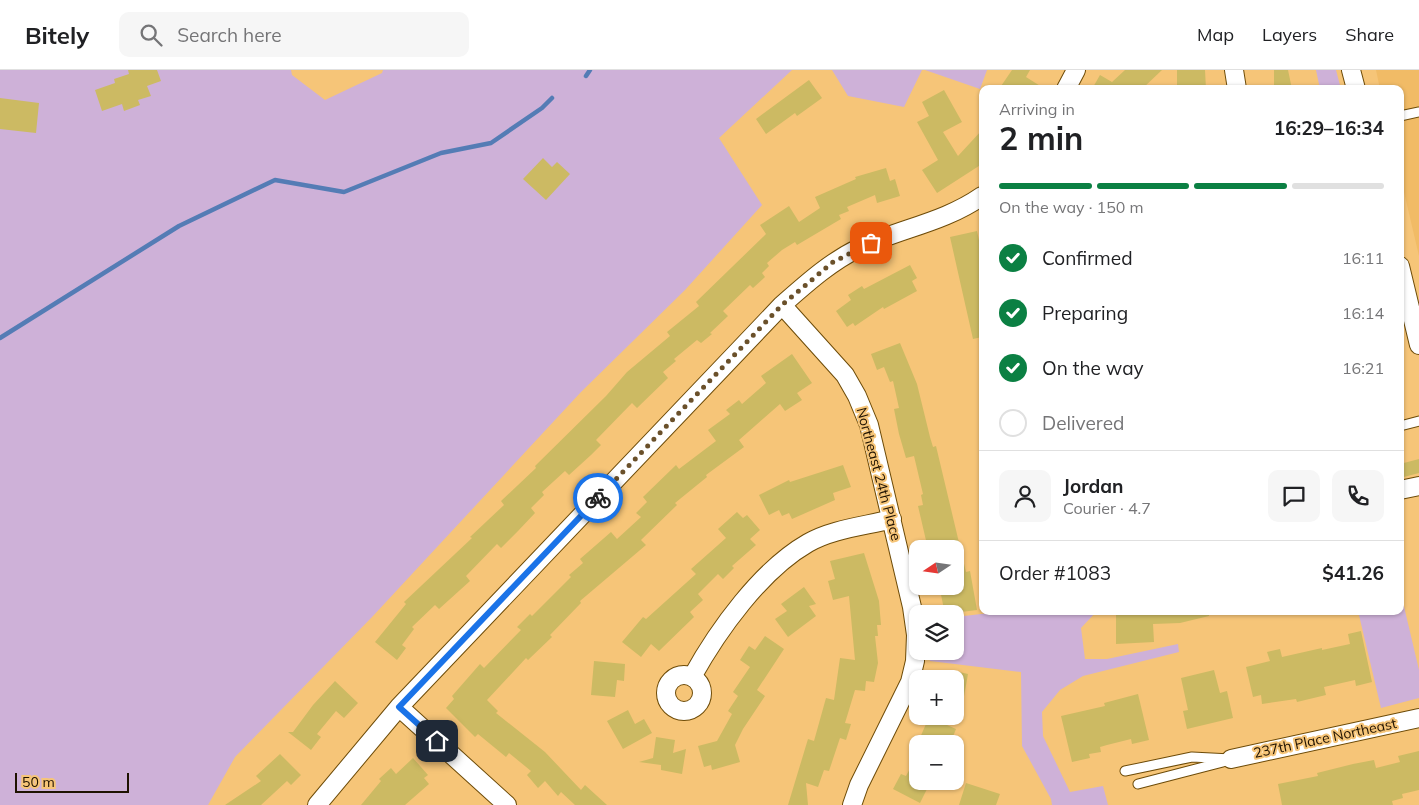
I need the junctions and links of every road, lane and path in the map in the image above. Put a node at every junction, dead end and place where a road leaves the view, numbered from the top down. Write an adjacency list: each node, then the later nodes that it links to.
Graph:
1 (1076, 70): 4 (street)
2 (1234, 70): 5 (street)
3 (1351, 70): 6 (street)
4 (1068, 85)
5 (1236, 85)
6 (1355, 85)
7 (1419, 112): 8 (lane)
8 (1404, 115)
9 (979, 201): 11 (street)
10 (1404, 283): 12 (street)
11 (782, 305): 17 (street, Northeast 24th Place); 19 (street)
12 (1419, 345)
13 (1419, 421): 14 (lane)
14 (1404, 425)
15 (1419, 486): 16 (street)
16 (1404, 489)
17 (892, 519): 18 (street); 26 (street, Northeast 24th Place)
18 (692, 677)
19 (399, 707): 24 (street); 25 (street)
20 (1419, 718): 21 (street, 237th Place Northeast)
21 (1231, 759): 22 (lane); 23 (lane)
22 (1125, 771)
23 (1138, 784)
24 (317, 805)
25 (507, 805)
26 (852, 805)

